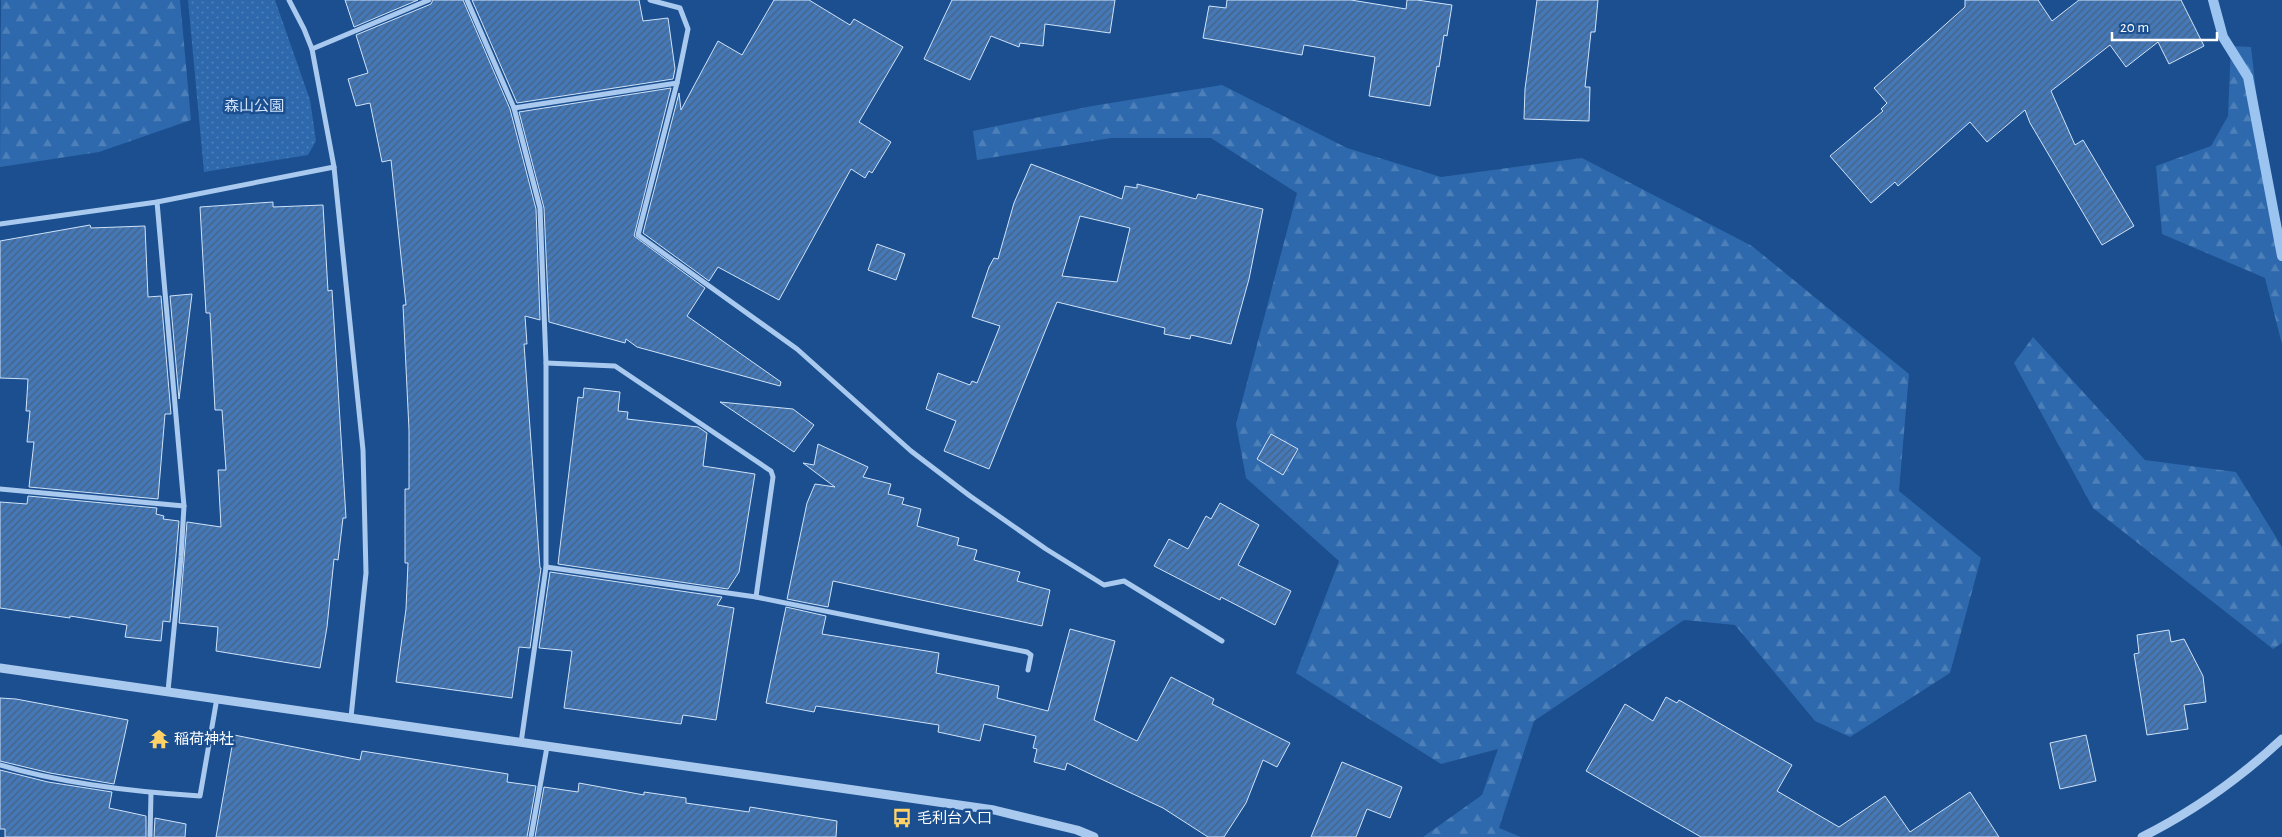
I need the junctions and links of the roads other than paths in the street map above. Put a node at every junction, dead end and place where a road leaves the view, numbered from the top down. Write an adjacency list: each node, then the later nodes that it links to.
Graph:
1 (289, 0): 5 (street)
2 (429, 0): 5 (street)
3 (467, 0): 7 (street)
4 (650, 0): 6 (street)
5 (312, 49): 8 (street)
6 (677, 83): 7 (street); 16 (street)
7 (514, 108): 11 (street)
8 (334, 167): 9 (street); 21 (street)
9 (157, 202): 10 (street); 13 (street)
10 (0, 224)
11 (546, 363): 14 (street); 15 (street)
12 (0, 489): 13 (street)
13 (184, 506): 19 (street)
14 (546, 568): 15 (street); 23 (street)
15 (756, 596): 18 (street)
16 (1222, 641)
17 (0, 668): 19 (street)
18 (1028, 670)
19 (168, 691): 20 (street)
20 (217, 698): 21 (street); 26 (street)
21 (351, 717): 23 (street)
22 (2282, 739): 30 (street)
23 (521, 743): 24 (street)
24 (546, 746): 28 (street); 29 (street)
25 (0, 765): 26 (street)
26 (151, 793): 27 (street)
27 (150, 837)
28 (531, 837)
29 (1094, 837)
30 (2142, 837)

